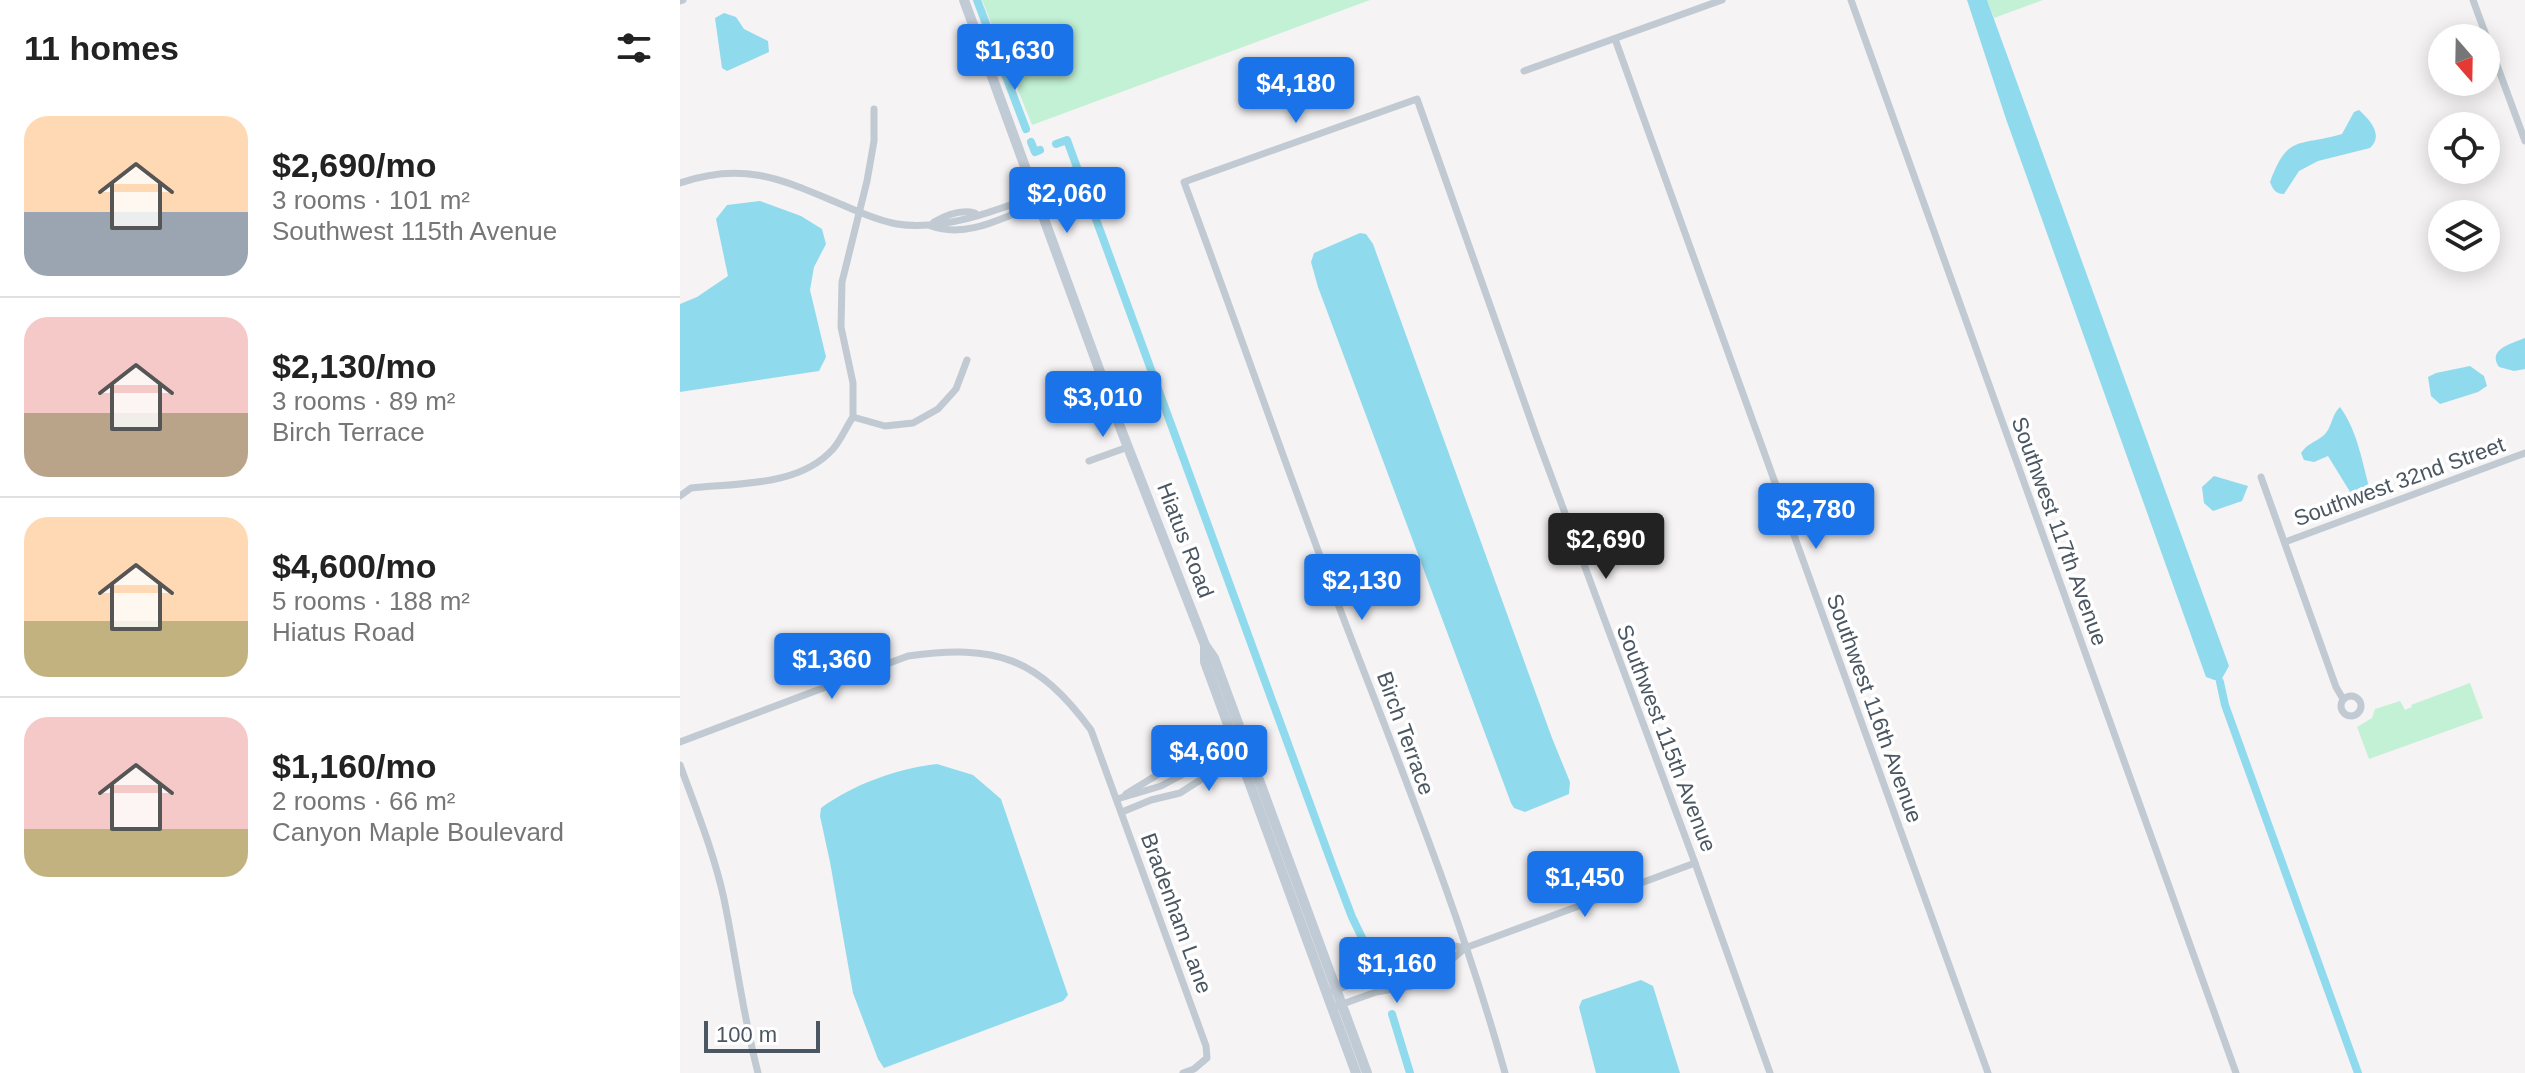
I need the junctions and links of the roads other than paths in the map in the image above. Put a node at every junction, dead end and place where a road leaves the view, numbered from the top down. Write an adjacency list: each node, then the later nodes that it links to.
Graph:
1 (964, 0): 11 (street, Hiatus Road)
2 (1722, 0): 5 (street)
3 (1851, 0): 49 (street, Southwest 117th Avenue)
4 (2473, 0): 8 (street)
5 (1615, 39): 6 (street); 48 (street, Southwest 116th Avenue)
6 (1524, 71)
7 (874, 109): 12 (street)
8 (2525, 141)
9 (1184, 182): 33 (street, Southwest 115th Avenue); 34 (street, Birch Terrace)
10 (680, 183): 12 (street)
11 (1036, 200): 13 (street); 13 (street); 16 (street, Hiatus Road)
12 (858, 211): 13 (street); 15 (street)
13 (929, 225)
14 (967, 360): 15 (street)
15 (853, 417): 20 (street)
16 (1128, 447): 18 (street); 24 (street, Hiatus Road)
17 (2525, 453): 21 (street, Southwest 32nd Street)
18 (1089, 461)
19 (2261, 477): 21 (street)
20 (680, 496)
21 (2285, 542): 22 (street)
22 (2343, 699)
23 (680, 742): 31 (street, Bradenham Lane)
24 (1243, 747): 25 (street, Hiatus Road); 26 (street)
25 (1247, 760): 30 (street); 39 (street, Hiatus Road)
26 (1204, 763): 28 (street); 29 (street)
27 (680, 765): 42 (street)
28 (1158, 774): 29 (street); 31 (street)
29 (1164, 784): 30 (street); 31 (street)
30 (1168, 796): 32 (street)
31 (1117, 799): 32 (street, Bradenham Lane)
32 (1122, 812): 43 (street, Bradenham Lane)
33 (1695, 863): 34 (street); 47 (street, Southwest 115th Avenue)
34 (1465, 948): 35 (street); 36 (street); 46 (street, Birch Terrace)
35 (1419, 951): 37 (street); 39 (street)
36 (1456, 955): 37 (street); 38 (street)
37 (1428, 964): 38 (street)
38 (1399, 989): 40 (street)
39 (1332, 991): 40 (street, Hiatus Road); 41 (street, Hiatus Road)
40 (1343, 1004): 41 (street); 45 (street, Hiatus Road)
41 (1332, 1008): 44 (street, Hiatus Road)
42 (758, 1073)
43 (1183, 1073)
44 (1356, 1073)
45 (1367, 1073)
46 (1505, 1073)
47 (1770, 1073)
48 (1988, 1073)
49 (2236, 1073)

